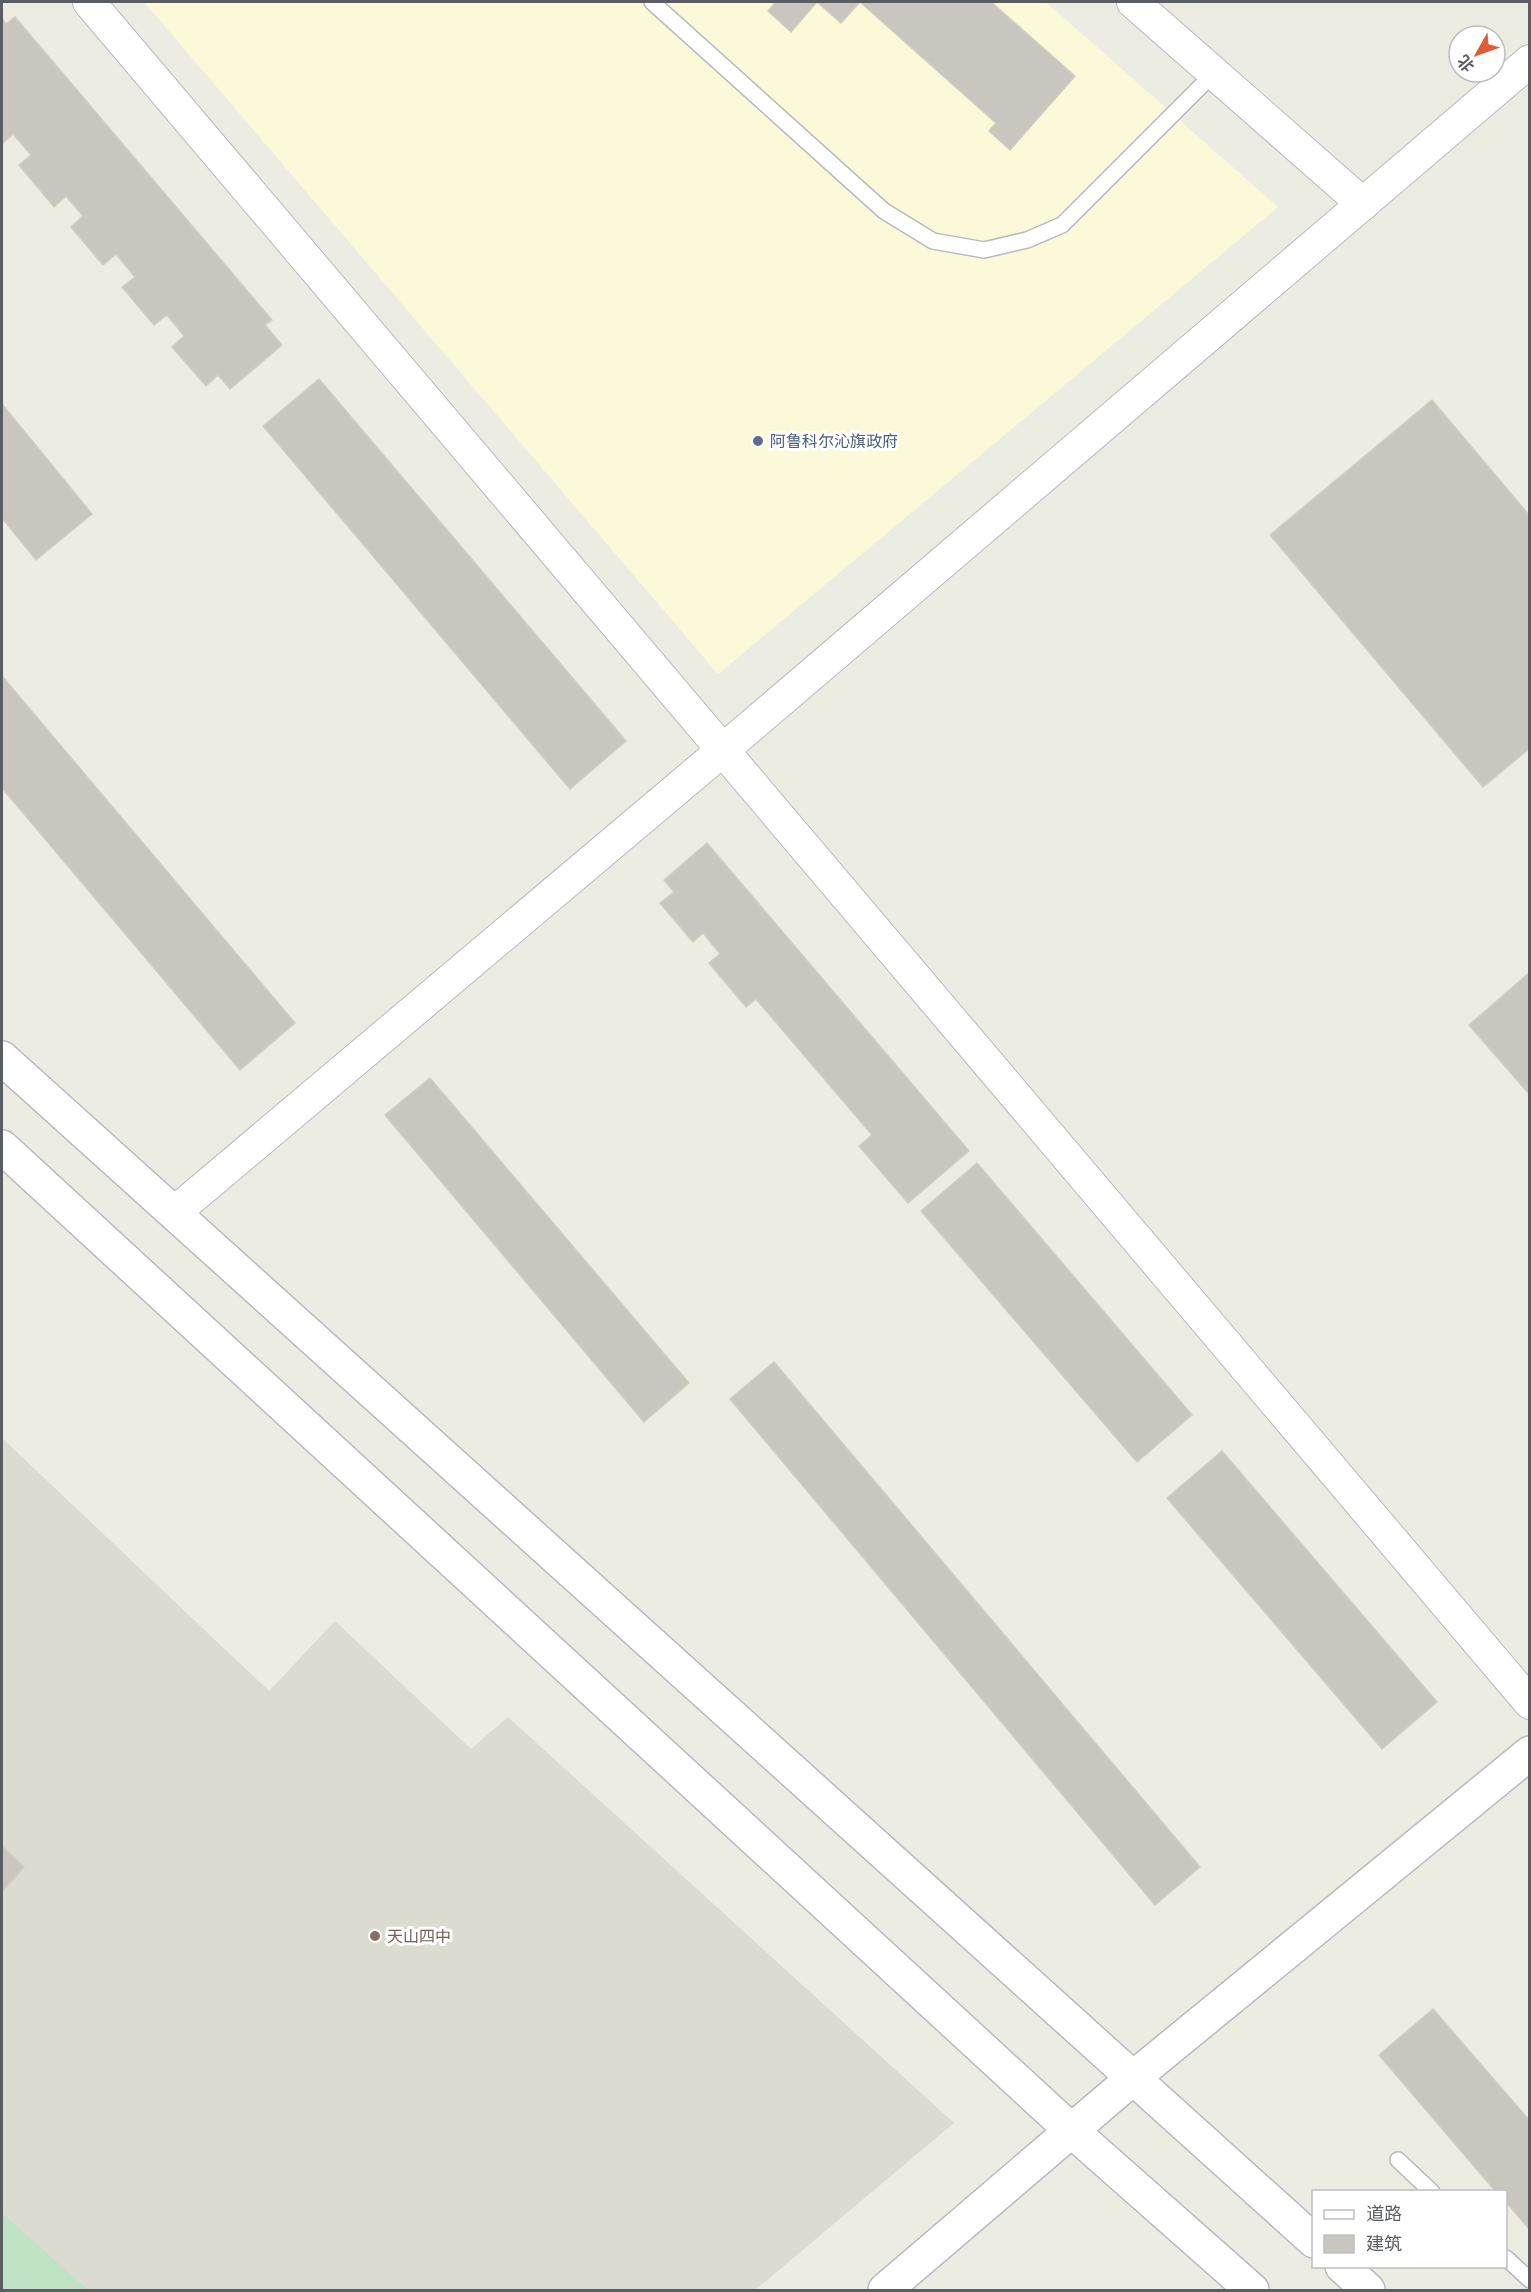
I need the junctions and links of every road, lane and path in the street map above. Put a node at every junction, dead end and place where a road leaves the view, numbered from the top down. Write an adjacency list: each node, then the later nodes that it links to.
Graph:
1 (89, 2): 7 (street)
2 (652, 2): 5 (lane)
3 (1133, 2): 5 (street)
4 (1530, 61): 6 (street)
5 (1214, 73): 6 (street)
6 (1363, 204): 7 (street)
7 (723, 750): 10 (street); 11 (street)
8 (2, 1058): 10 (main road)
9 (2, 1147): 14 (main road)
10 (174, 1214): 13 (main road)
11 (1530, 1703)
12 (1530, 1753): 13 (main road)
13 (1133, 2078): 14 (main road); 17 (main road)
14 (1072, 2132): 21 (main road); 22 (main road)
15 (1398, 2160): 16 (lane)
16 (1430, 2190)
17 (1312, 2239)
18 (1507, 2259): 20 (lane)
19 (1344, 2268): 23 (main road)
20 (1530, 2280)
21 (885, 2290)
22 (1252, 2290)
23 (1368, 2290)

